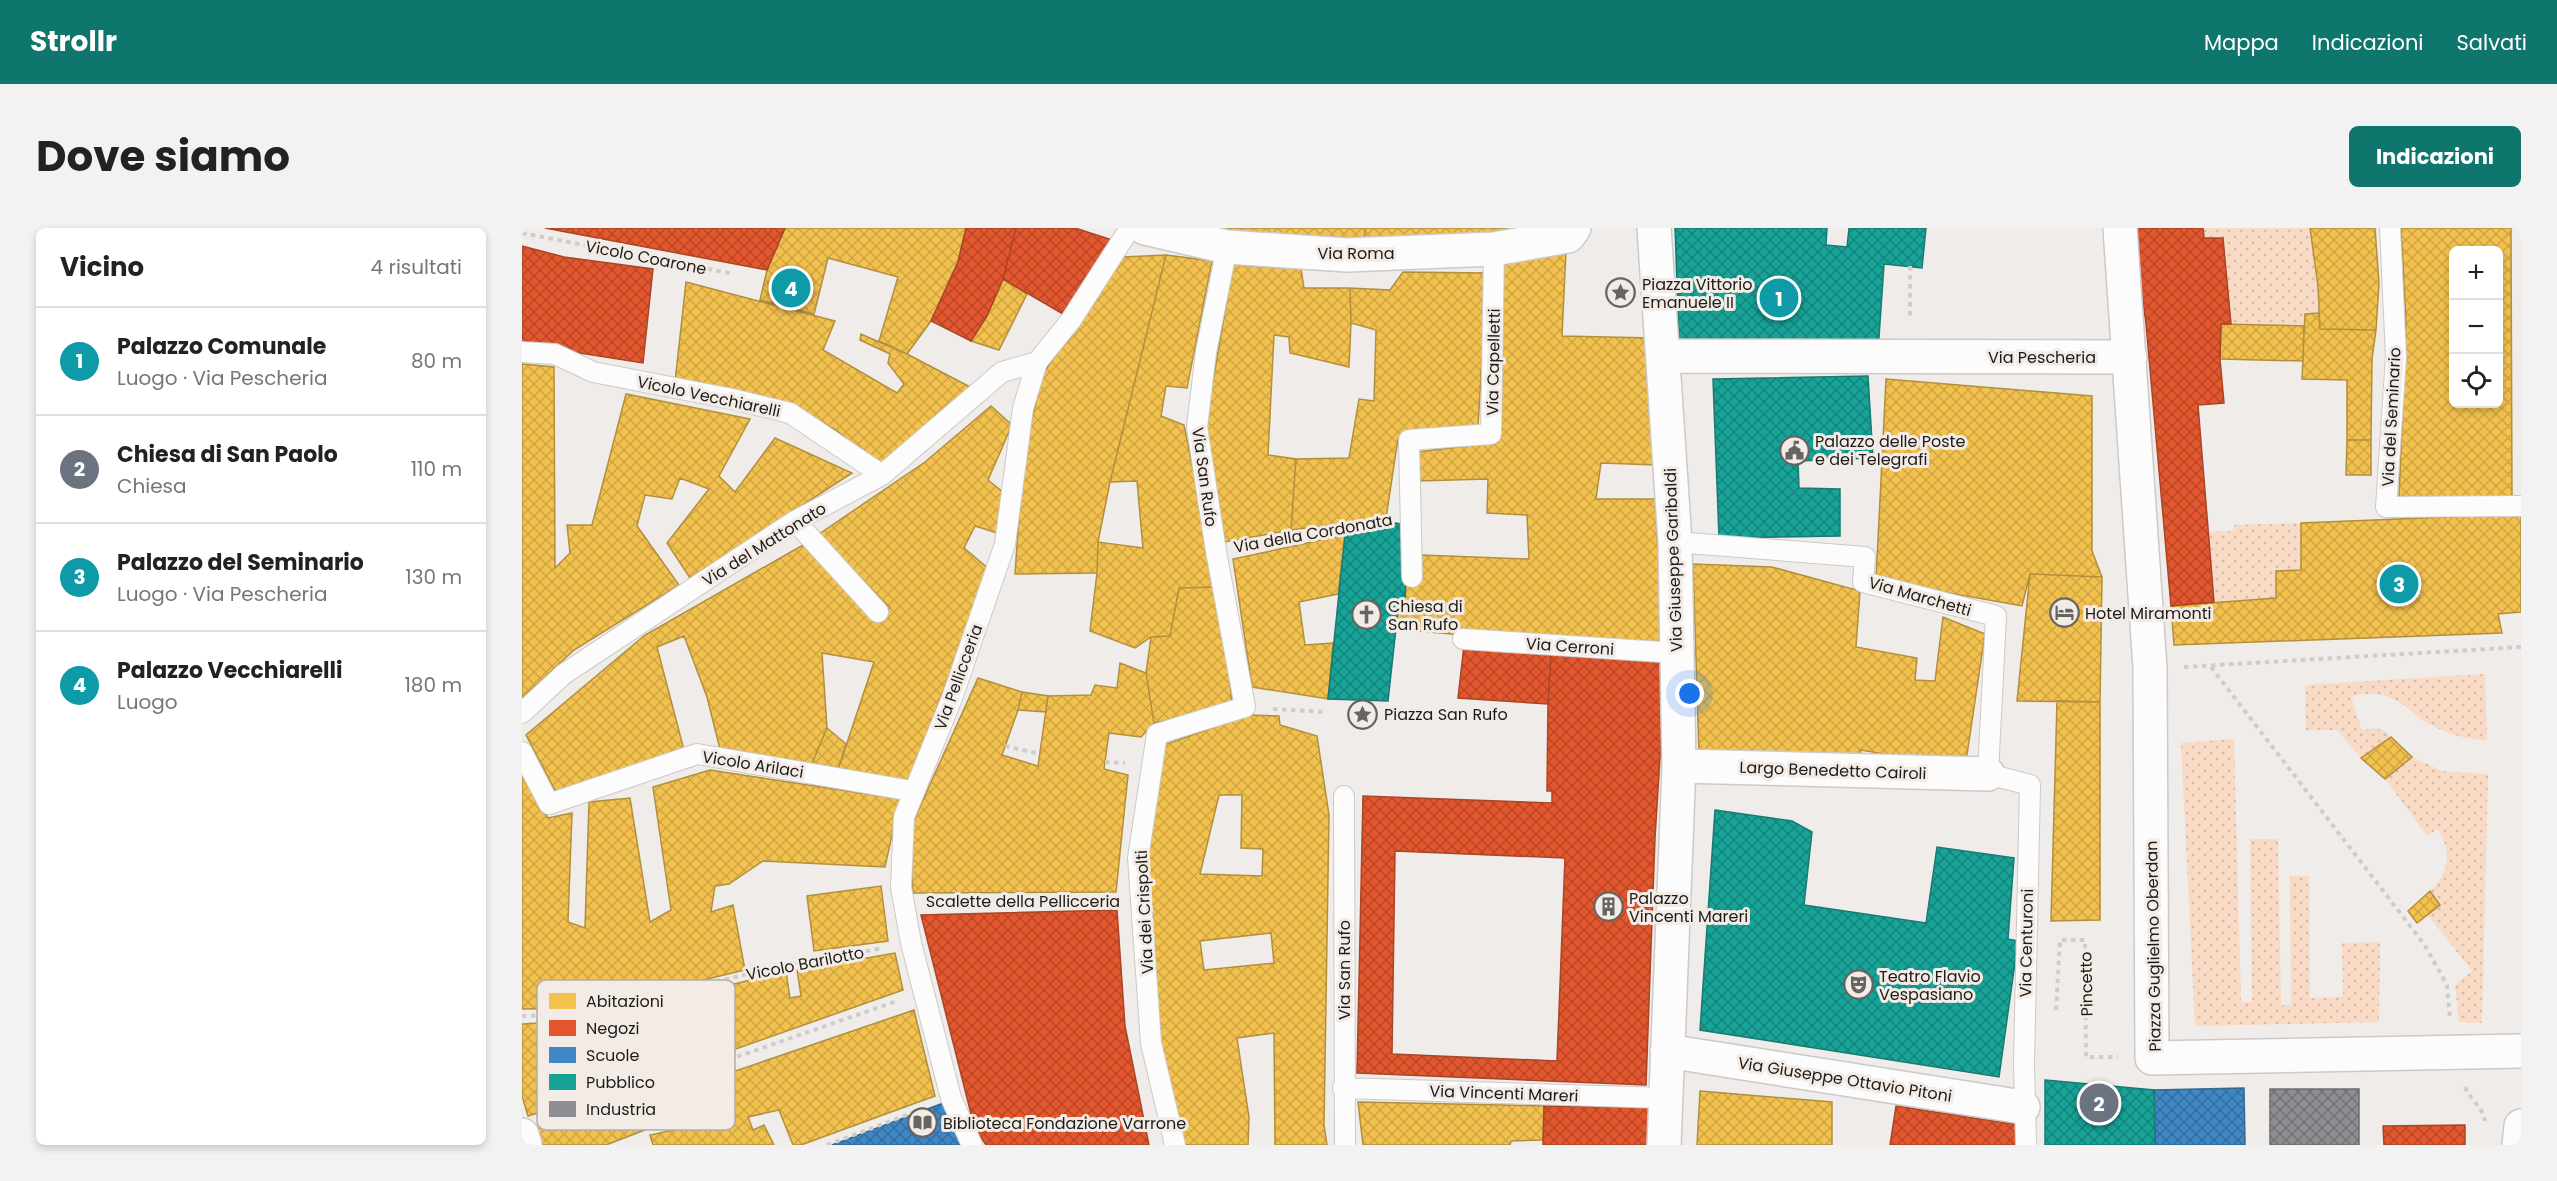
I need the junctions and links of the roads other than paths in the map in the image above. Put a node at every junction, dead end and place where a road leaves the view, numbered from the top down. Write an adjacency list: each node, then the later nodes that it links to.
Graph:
1 (1130, 228): 12 (lane, Via Pellicceria)
2 (1145, 228): 7 (street, Via Roma)
3 (1654, 228): 9 (street, Via Giuseppe Garibaldi)
4 (2120, 228): 11 (street)
5 (2391, 228): 14 (lane, Via del Seminario)
6 (1571, 232): 8 (street, Via Roma)
7 (1216, 240): 8 (street, Via Roma); 21 (lane, Via San Rufo)
8 (1494, 249): 17 (lane, Via Capelletti)
9 (1663, 347): 11 (street, Via Pescheria); 16 (street, Via Giuseppe Garibaldi)
10 (522, 352): 13 (lane, Vicolo Vecchiarelli)
11 (2130, 357): 28 (street, Piazza Guglielmo Oberdan)
12 (1037, 362): 13 (lane, Via del Mattonato); 26 (lane, Via Pellicceria)
13 (882, 475): 15 (lane, Via del Mattonato)
14 (2521, 506)
15 (795, 521): 18 (lane); 22 (lane, Via del Mattonato)
16 (1675, 542): 20 (street, Via Giuseppe Garibaldi); 25 (lane, Via Marchetti)
17 (1412, 577)
18 (878, 612)
19 (1463, 639): 20 (lane, Via Cerroni)
20 (1677, 653): 24 (street, Via Giuseppe Garibaldi)
21 (1245, 707): 35 (lane, Via dei Crispolti)
22 (522, 712)
23 (522, 752): 26 (lane, Vicolo Arilaci)
24 (1679, 765): 25 (street, Largo Benedetto Cairoli); 29 (street, Via Giuseppe Garibaldi)
25 (1988, 774): 32 (lane, Via Centuroni)
26 (912, 791): 34 (lane, Via Pellicceria)
27 (1344, 796): 30 (lane, Via San Rufo)
28 (2521, 1051)
29 (1667, 1052): 31 (street, Via Giuseppe Garibaldi); 32 (street, Via Giuseppe Ottavio Pitoni)
30 (1343, 1088): 31 (lane, Via Vincenti Mareri); 36 (lane, Via San Rufo)
31 (1664, 1098): 37 (street, Via Giuseppe Garibaldi)
32 (2024, 1107): 38 (lane, Via Centuroni)
33 (2521, 1126): 39 (street)
34 (972, 1145)
35 (1174, 1145)
36 (1345, 1145)
37 (1664, 1145)
38 (2026, 1145)
39 (2520, 1145)

